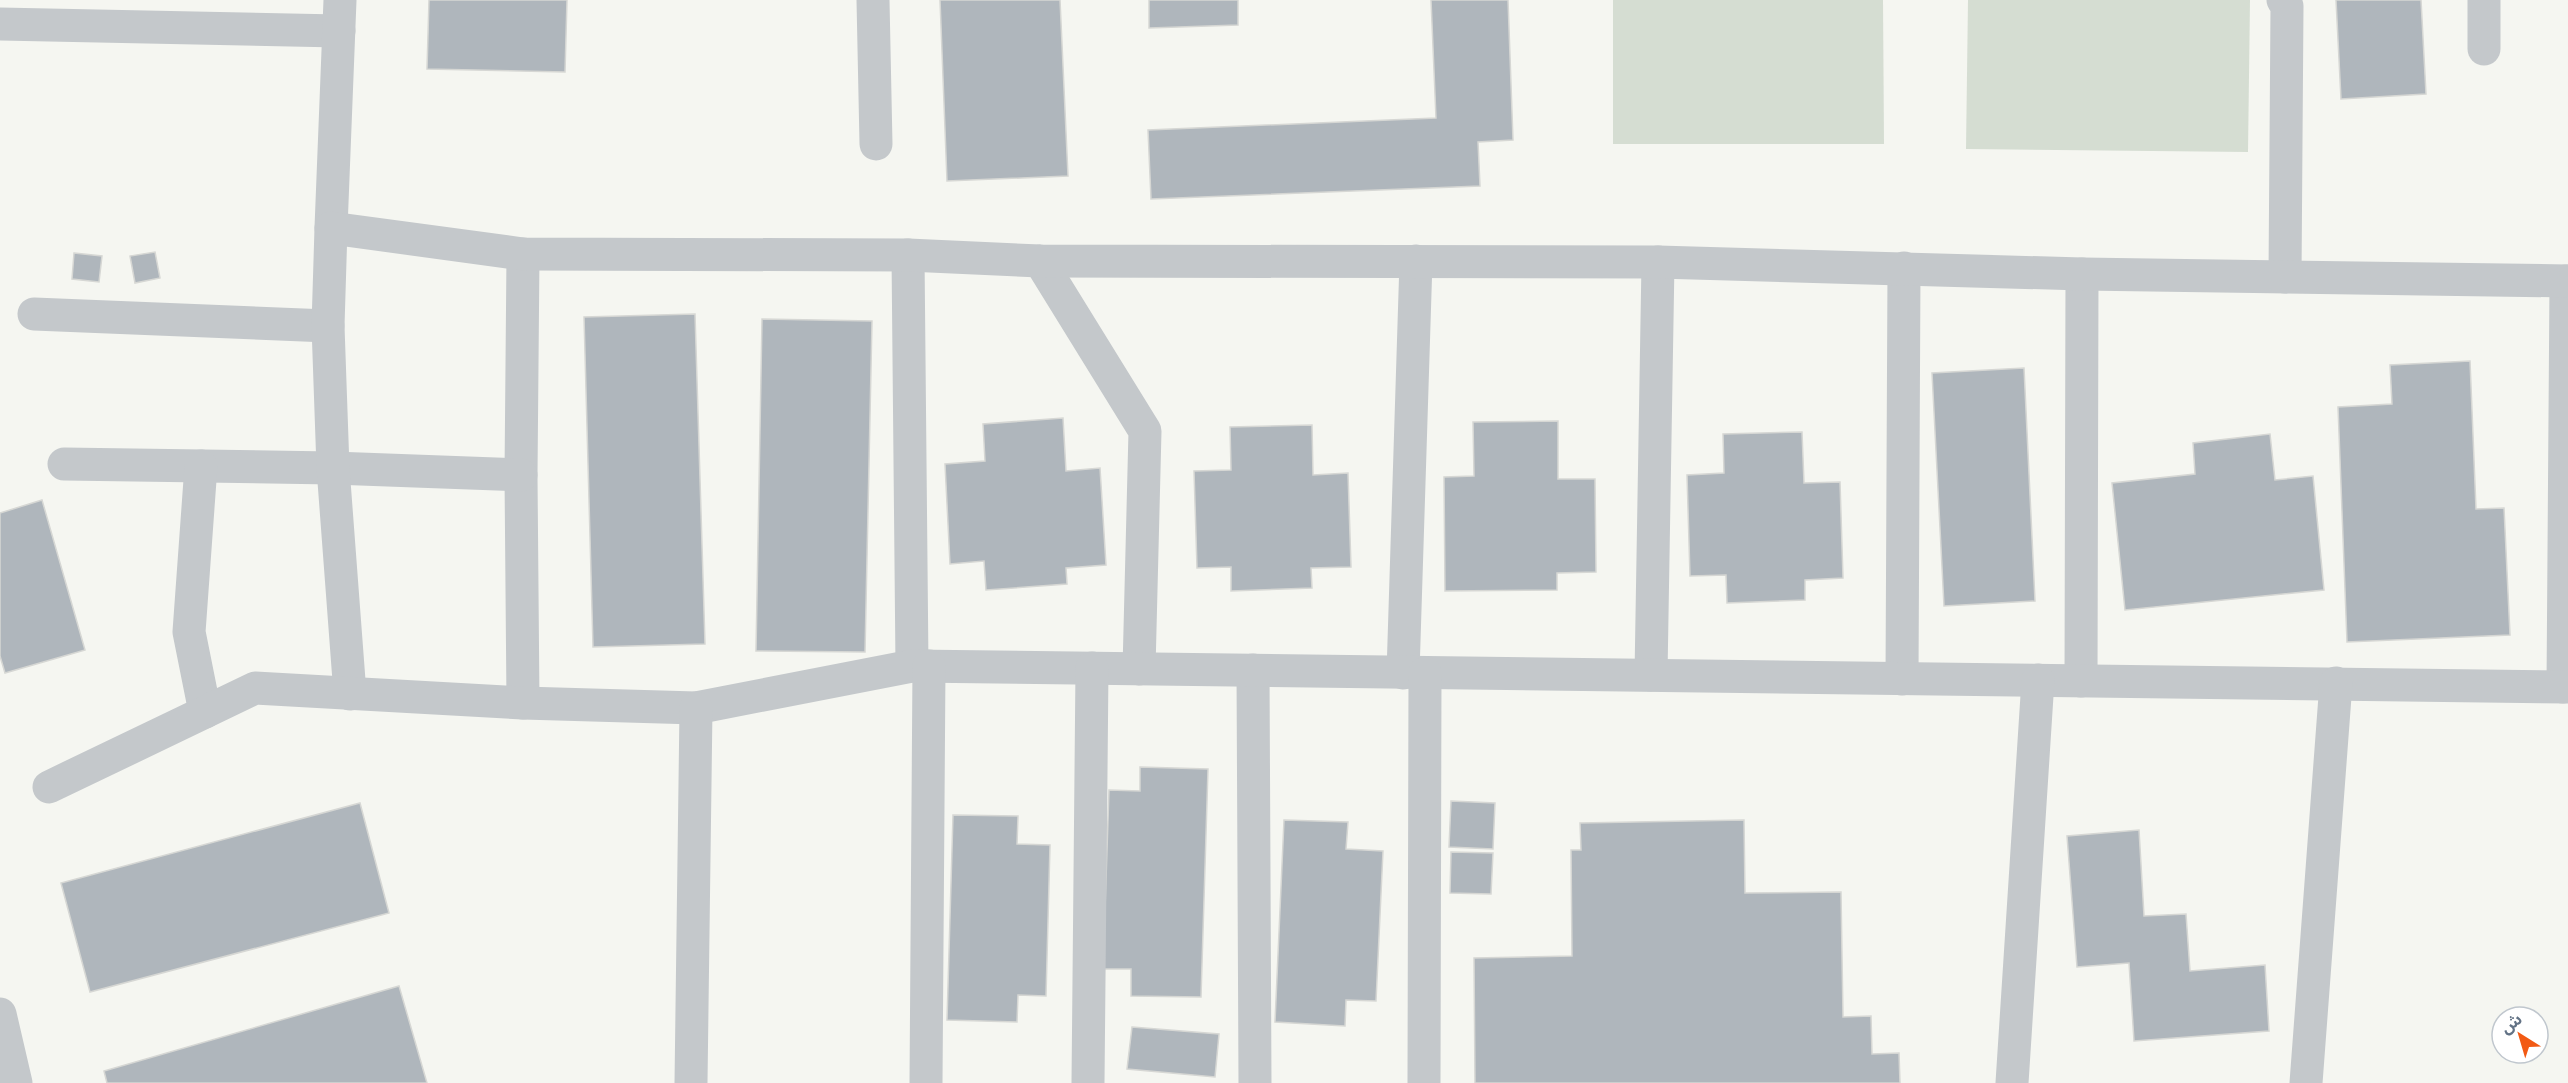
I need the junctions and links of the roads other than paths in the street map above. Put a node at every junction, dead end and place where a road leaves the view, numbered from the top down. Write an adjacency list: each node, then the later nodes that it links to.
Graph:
1 (873, 0): 7 (street)
2 (2283, 0): 16 (street)
3 (2484, 0): 6 (street)
4 (340, 16): 5 (street); 8 (street)
5 (0, 24)
6 (2484, 49)
7 (876, 144)
8 (331, 228): 9 (street); 19 (street)
9 (523, 254): 10 (street); 23 (street)
10 (908, 255): 11 (street); 24 (street)
11 (1040, 261): 12 (street); 26 (street)
12 (1416, 261): 13 (street); 28 (street)
13 (1658, 262): 14 (street); 29 (street)
14 (1904, 268): 15 (street); 30 (street)
15 (2082, 274): 16 (street); 32 (street)
16 (2285, 277): 17 (street)
17 (2567, 281): 34 (street)
18 (34, 314): 19 (street)
19 (328, 326): 22 (street)
20 (64, 464): 21 (street)
21 (201, 466): 22 (street); 38 (street)
22 (333, 468): 23 (street); 35 (street)
23 (521, 475): 36 (street)
24 (921, 666): 25 (street); 37 (street); 43 (street)
25 (1092, 668): 26 (street); 44 (street)
26 (1139, 669): 27 (street)
27 (1253, 670): 28 (street); 45 (street)
28 (1414, 673): 29 (street); 46 (street)
29 (1651, 675): 30 (street)
30 (1902, 679): 31 (street)
31 (2038, 680): 32 (street); 47 (street)
32 (2081, 681): 33 (street)
33 (2336, 684): 34 (street); 48 (street)
34 (2566, 687)
35 (350, 694): 36 (street); 38 (street)
36 (523, 703): 37 (street)
37 (696, 708): 42 (street)
38 (205, 712): 39 (street)
39 (49, 787)
40 (0, 1014): 41 (street)
41 (16, 1083)
42 (691, 1083)
43 (926, 1083)
44 (1088, 1083)
45 (1255, 1083)
46 (1424, 1083)
47 (2012, 1083)
48 (2306, 1083)

